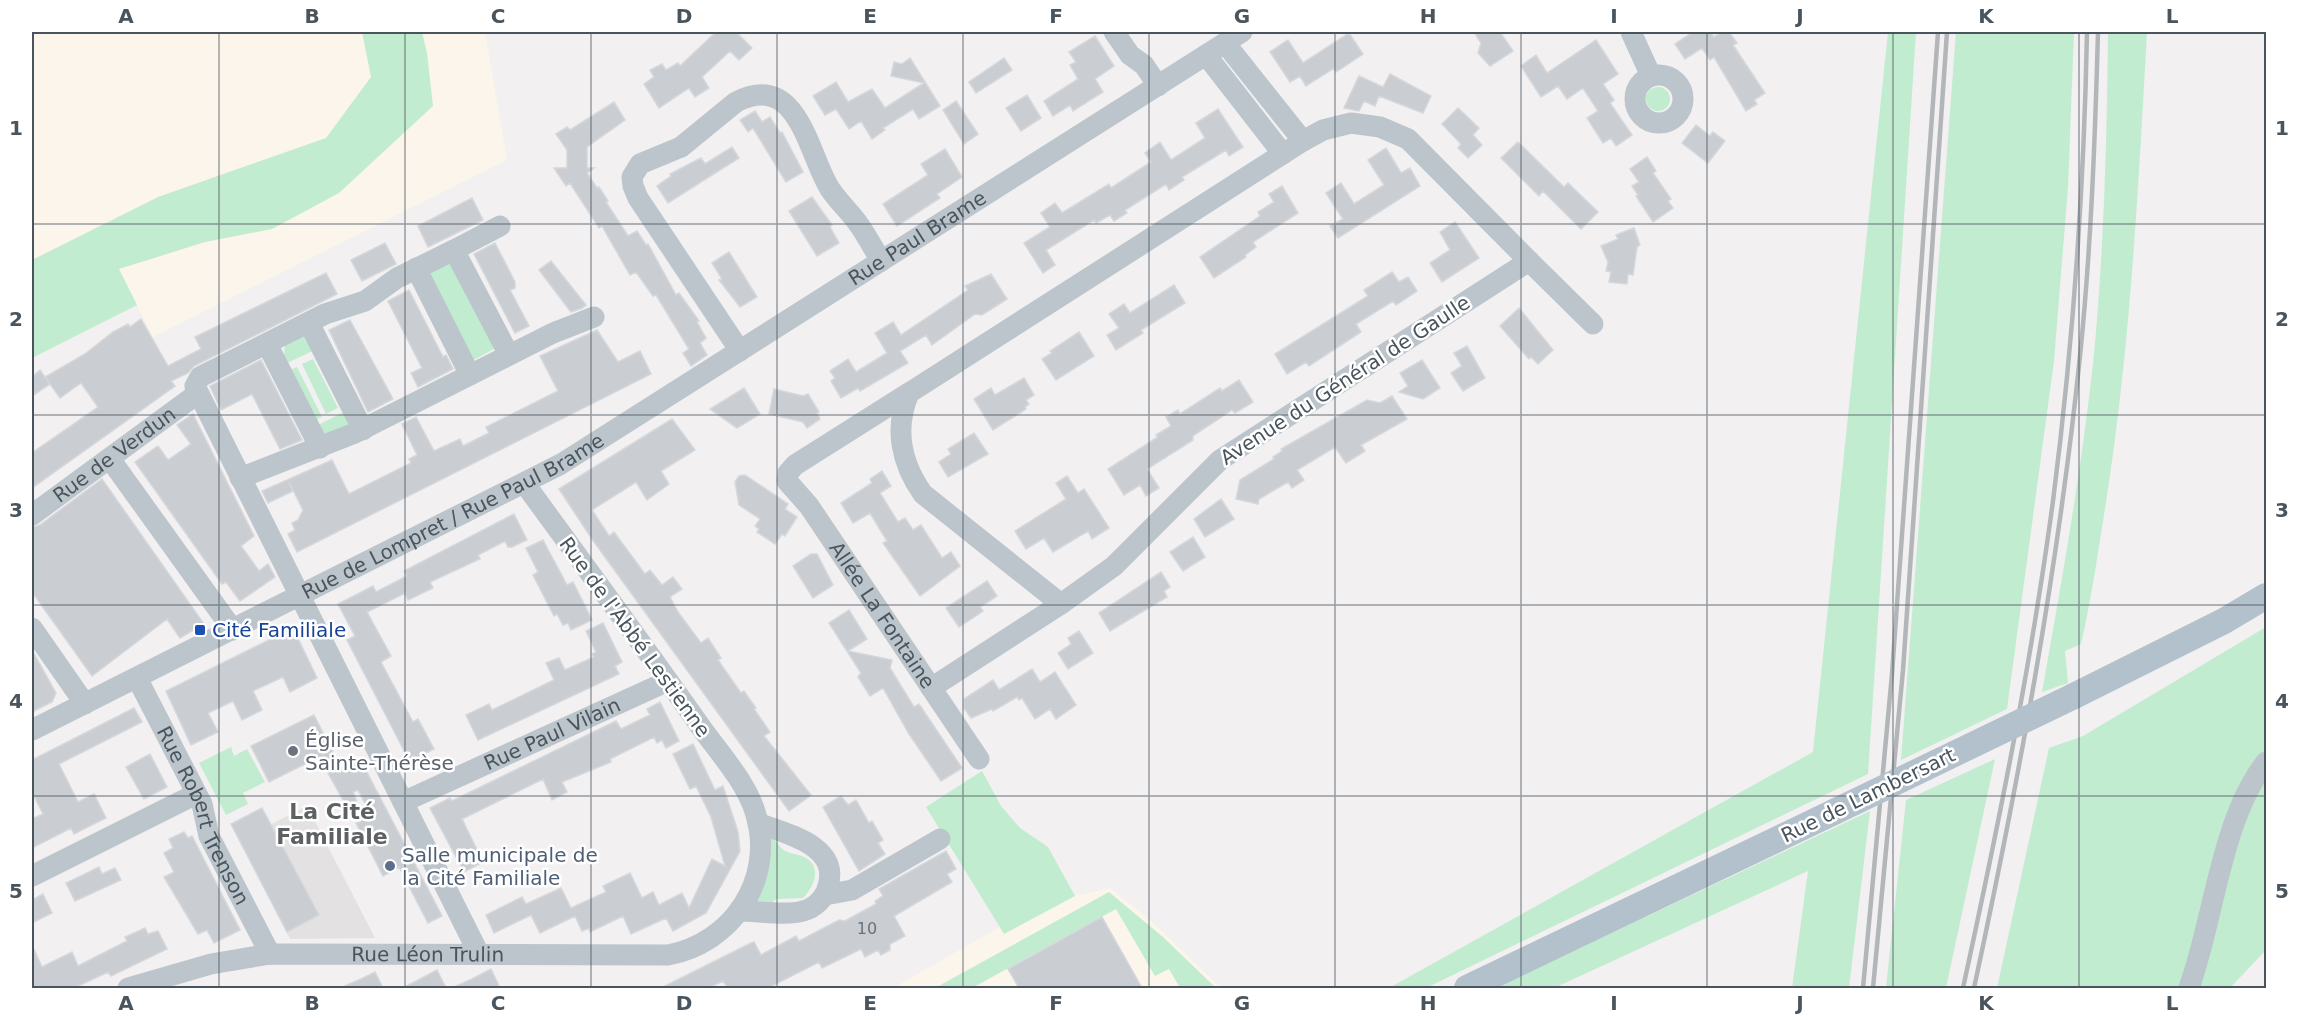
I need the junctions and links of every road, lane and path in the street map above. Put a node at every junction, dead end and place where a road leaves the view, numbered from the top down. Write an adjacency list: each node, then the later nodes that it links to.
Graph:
1 (1114, 32): 6 (street)
2 (1631, 32): 5 (street)
3 (1234, 37): 4 (street, Rue Paul Brame); 7 (street)
4 (1206, 55): 6 (street, Rue Paul Brame); 8 (street)
5 (1651, 76)
6 (1158, 86): 11 (street, Rue Paul Brame)
7 (1303, 141): 8 (street); 12 (street)
8 (1283, 154): 22 (street)
9 (500, 226): 10 (street)
10 (454, 250): 13 (street); 19 (street)
11 (881, 261): 18 (street, Rue Paul Brame); 18 (street)
12 (1529, 261): 16 (street); 32 (street, Avenue du Général de Gaulle)
13 (416, 268): 15 (street); 20 (street)
14 (594, 317): 19 (street)
15 (309, 322): 17 (street); 24 (street)
16 (1593, 324)
17 (267, 344): 23 (street); 25 (street)
18 (740, 351): 21 (street, Rue Paul Brame)
19 (509, 355): 20 (street)
20 (470, 375): 24 (street)
21 (677, 391): 28 (street, Rue de Lompret / Rue Paul Brame)
22 (909, 393): 32 (street); 37 (street, Allée La Fontaine)
23 (197, 394): 26 (street, Rue de Verdun); 27 (street)
24 (363, 430): 25 (street)
25 (320, 448): 27 (street)
26 (110, 459): 29 (street, Rue de Verdun); 34 (street)
27 (240, 478): 31 (street)
28 (525, 484): 31 (street, Rue de Lompret / Rue Paul Brame); 36 (street, Rue de l'Abbé Lestienne)
29 (32, 515)
30 (2266, 596): 52 (main road, Rue de Lambersart, bridge)
31 (298, 597): 34 (street, Rue de Lompret / Rue Paul Brame); 43 (street)
32 (1061, 604): 37 (street, Avenue du Général de Gaulle)
33 (32, 628): 38 (street)
34 (233, 630): 35 (street, Rue de Lompret / Rue Paul Brame)
35 (137, 678): 38 (street, Rue de Lompret / Rue Paul Brame); 42 (street, Rue Robert Trenson)
36 (668, 681): 43 (street, Rue Paul Vilain); 44 (street, Rue de l'Abbé Lestienne)
37 (931, 687): 40 (street, Allée La Fontaine)
38 (85, 704): 39 (street, Rue de Lompret / Rue Paul Brame)
39 (32, 730)
40 (979, 759)
41 (2266, 762): 53 (street)
42 (196, 794): 46 (street); 50 (street, Rue Robert Trenson)
43 (403, 801): 49 (street)
44 (758, 823): 47 (street); 48 (street, Rue de l'Abbé Lestienne)
45 (940, 839): 47 (street)
46 (32, 876)
47 (825, 895): 48 (street)
48 (732, 919): 49 (street, Rue Léon Trulin)
49 (478, 952): 50 (street, Rue Léon Trulin)
50 (270, 954): 51 (street, Rue Léon Trulin)
51 (128, 988)
52 (1467, 988)
53 (2189, 988)

